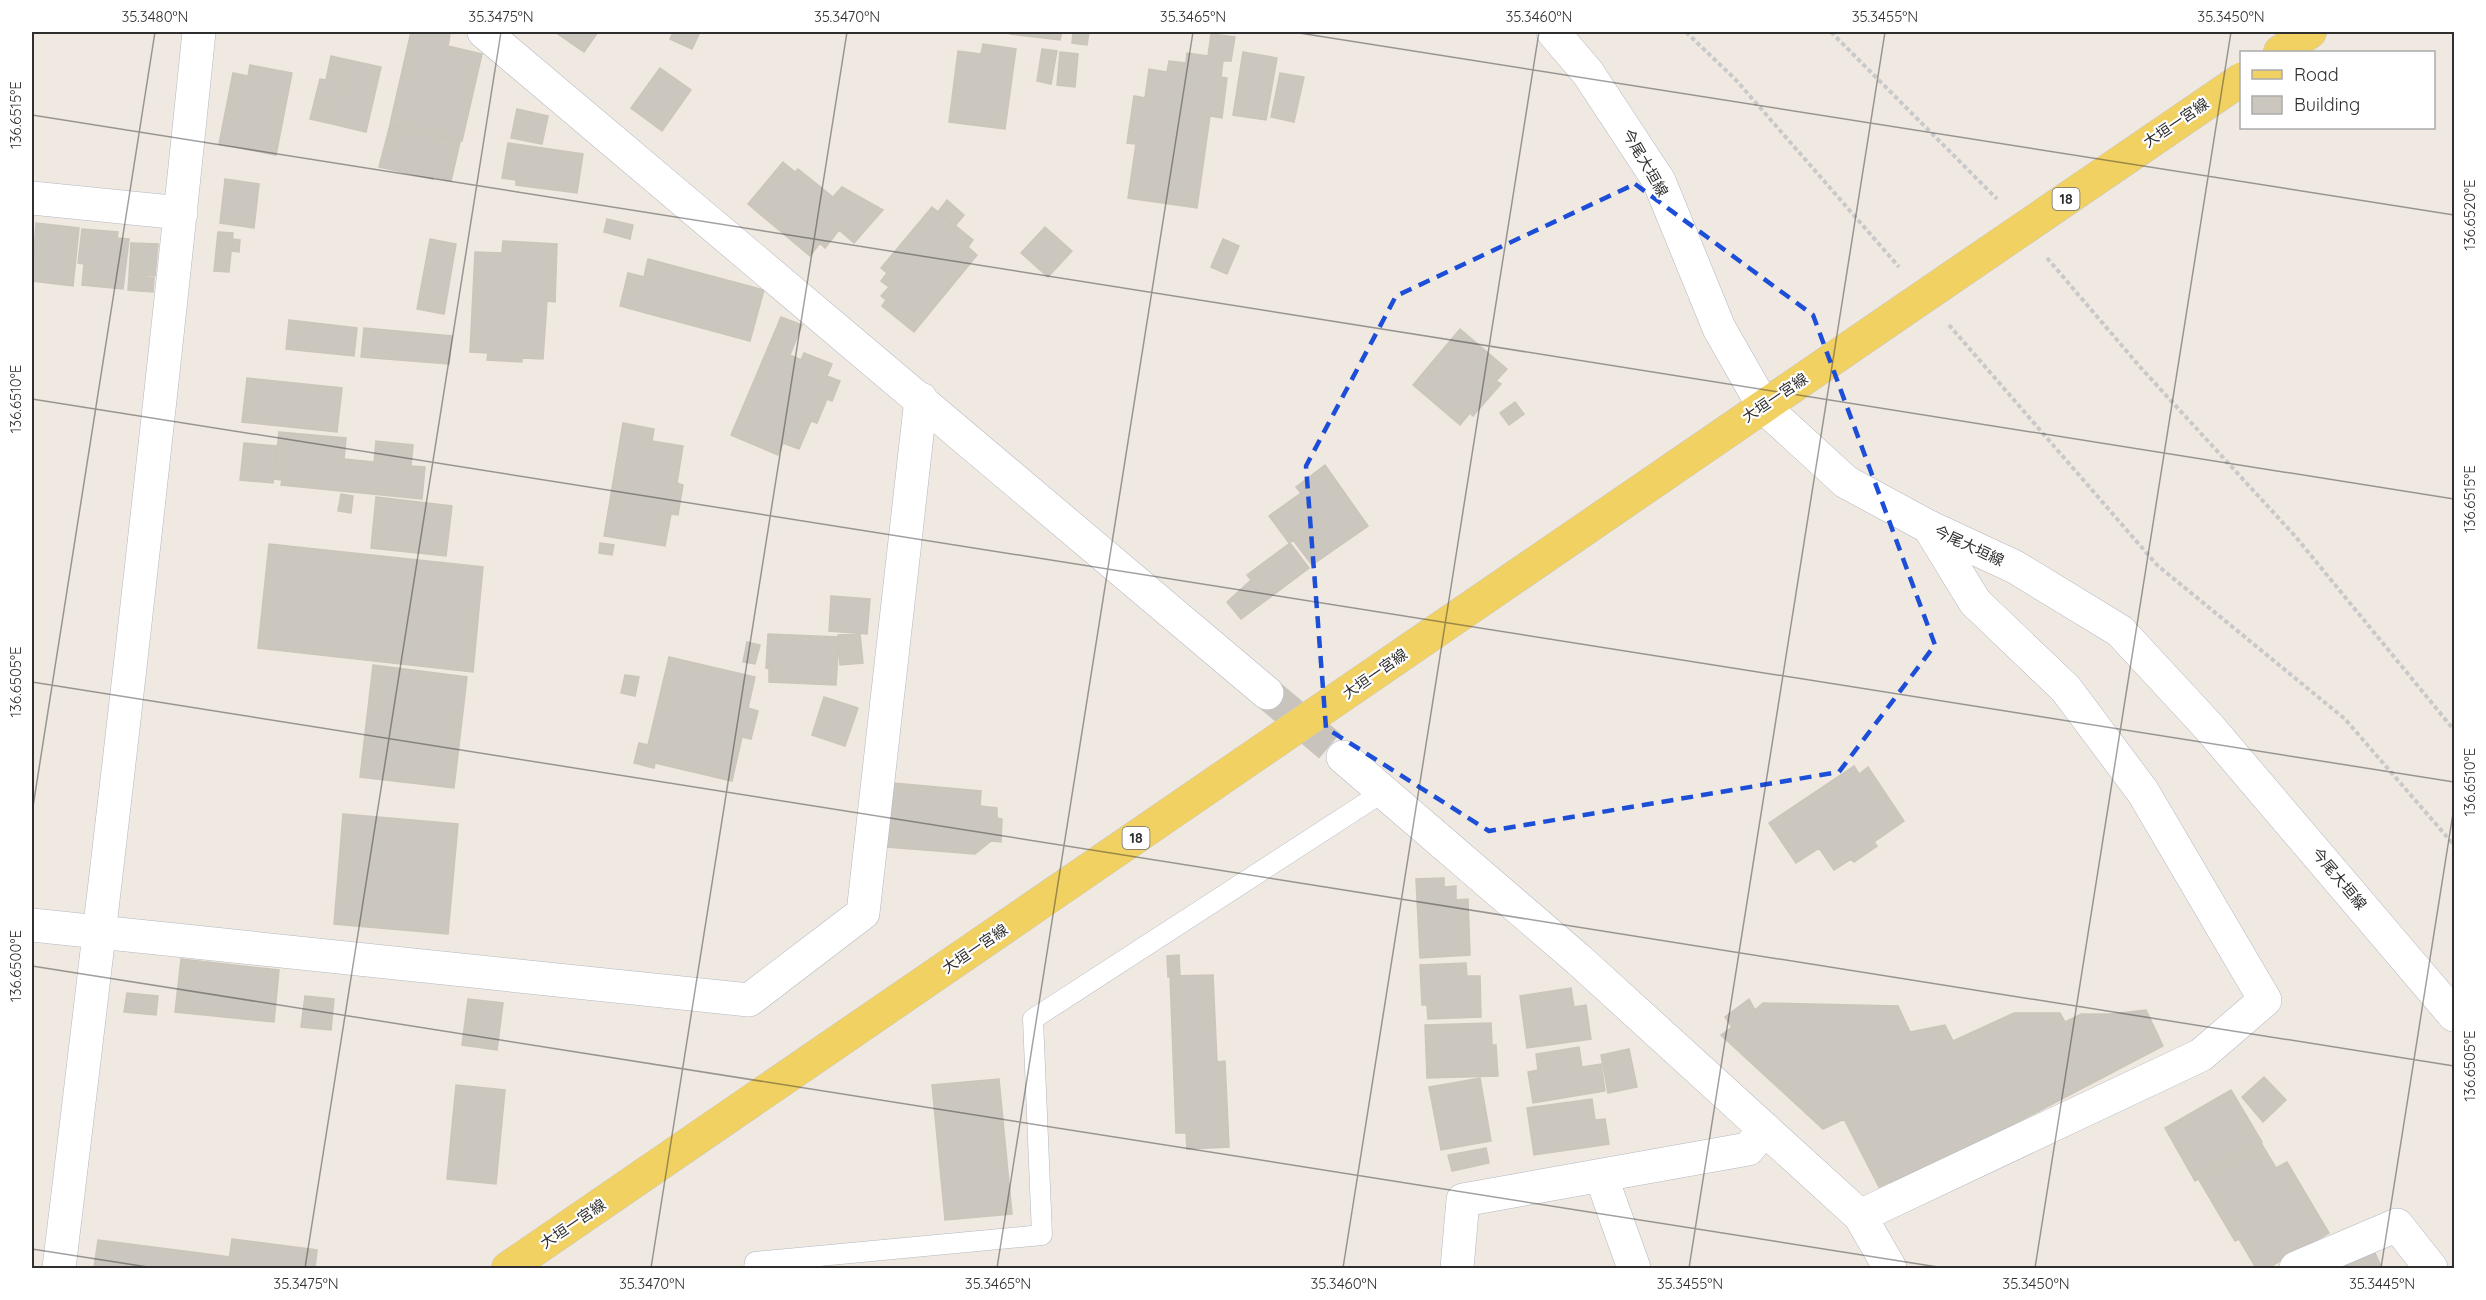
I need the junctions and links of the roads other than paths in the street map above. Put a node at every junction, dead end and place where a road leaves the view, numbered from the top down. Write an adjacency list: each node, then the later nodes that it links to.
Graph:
1 (199, 32): 8 (street)
2 (484, 32): 9 (street)
3 (1553, 32): 10 (street, 今尾大垣線)
4 (2310, 32): 5 (main road)
5 (2282, 51)
6 (2240, 80): 10 (main road, 大垣一宮線 / 18, bridge)
7 (32, 198): 8 (street)
8 (181, 213): 16 (street)
9 (921, 399): 12 (street); 16 (street)
10 (1764, 406): 11 (street, 今尾大垣線); 22 (main road, 大垣一宮線 / 18)
11 (1929, 527): 17 (street, 今尾大垣線); 20 (street)
12 (1267, 693)
13 (1343, 757): 14 (street)
14 (1383, 792): 18 (street); 23 (lane)
15 (32, 925): 16 (street)
16 (100, 932): 21 (street)
17 (2454, 1015)
18 (1765, 1129): 19 (street); 20 (street)
19 (1601, 1176): 24 (street); 25 (street)
20 (1860, 1215): 26 (street)
21 (59, 1269)
22 (508, 1269)
23 (754, 1269)
24 (1457, 1269)
25 (1634, 1269)
26 (1890, 1269)
27 (2296, 1269): 28 (street)
28 (2431, 1269)

